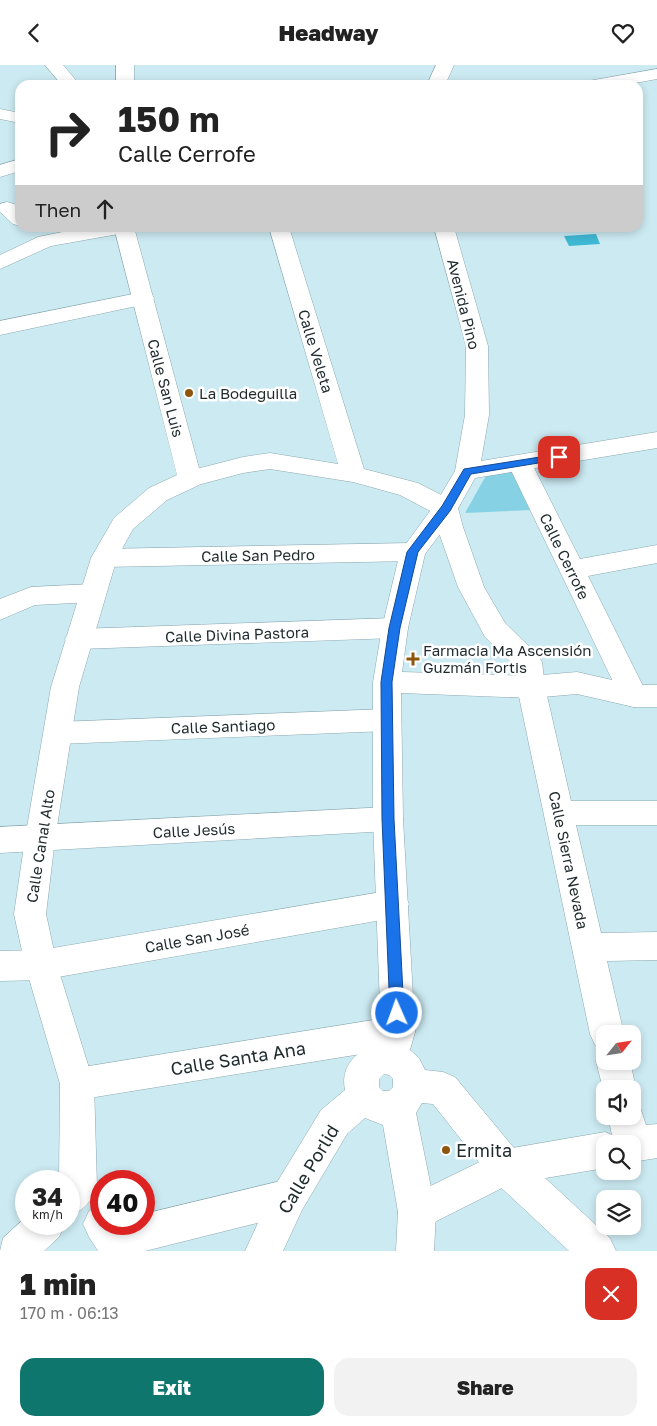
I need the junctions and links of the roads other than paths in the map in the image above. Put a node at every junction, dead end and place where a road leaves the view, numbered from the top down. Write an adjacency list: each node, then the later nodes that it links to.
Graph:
1 (54, 65): 5 (street)
2 (125, 65): 6 (street)
3 (446, 65): 7 (street)
4 (657, 74): 8 (street)
5 (68, 80)
6 (125, 80)
7 (438, 80)
8 (623, 80)
9 (0, 114): 10 (street)
10 (15, 117)
11 (15, 166): 12 (street)
12 (0, 171)
13 (35, 232): 18 (street)
14 (96, 232): 18 (street, Calle San Luis)
15 (125, 232): 20 (street, Calle San Luis)
16 (280, 232): 25 (street, Calle Veleta)
17 (445, 232): 24 (street, Avenida Pino)
18 (45, 241): 19 (street, Calle San Luis)
19 (0, 263)
20 (143, 298): 21 (street); 26 (street, Calle San Luis)
21 (0, 328)
22 (657, 440): 23 (street)
23 (520, 464): 24 (street); 31 (street, Calle Cerrofe)
24 (468, 471): 27 (street)
25 (353, 474): 26 (street, Calle Canal Alto); 27 (street, Calle Canal Alto)
26 (190, 479): 30 (street, Calle Canal Alto)
27 (446, 508): 28 (street); 37 (street, Calle Sierra Nevada)
28 (413, 552): 30 (street, Calle San Pedro); 34 (street)
29 (657, 554): 31 (street)
30 (104, 558): 32 (street, Calle Canal Alto)
31 (572, 571): 38 (street, Calle Cerrofe)
32 (93, 593): 33 (street); 35 (street, Calle Canal Alto)
33 (0, 610)
34 (395, 628): 35 (street, Calle Divina Pastora); 36 (street)
35 (79, 639): 40 (street, Calle Canal Alto)
36 (386, 682): 37 (street); 39 (street)
37 (531, 687): 38 (street); 41 (street, Calle Sierra Nevada)
38 (645, 696)
39 (388, 719): 40 (street, Calle Santiago); 43 (street)
40 (58, 733): 44 (street, Calle Canal Alto)
41 (560, 813): 42 (street); 48 (street, Calle Sierra Nevada)
42 (657, 813)
43 (388, 819): 44 (street, Calle Jesús); 46 (street)
44 (40, 839): 45 (street, Calle Jesús); 49 (street, Calle Canal Alto)
45 (0, 840)
46 (393, 904): 49 (street, Calle San José); 52 (street)
47 (657, 946): 48 (street)
48 (588, 947): 51 (street, Calle Sierra Nevada)
49 (41, 965): 50 (street, Calle San José); 53 (street, Calle Canal Alto)
50 (0, 966)
51 (605, 1025)
52 (392, 1075): 53 (street, Calle Santa Ana); 57 (street, Calle Santa Ana); 59 (street, Calle Porlid); 62 (street)
53 (77, 1084): 58 (street, Calle Canal Alto)
54 (657, 1141): 55 (street)
55 (641, 1143)
56 (596, 1152): 57 (street)
57 (506, 1167): 62 (street); 68 (street, Calle Santa Ana)
58 (75, 1170)
59 (289, 1197): 63 (street, Calle Canal Alto); 66 (street, Calle Porlid)
60 (80, 1199): 61 (street, Calle Canal Alto)
61 (90, 1212)
62 (417, 1212): 67 (street)
63 (155, 1224)
64 (34, 1235): 65 (street)
65 (16, 1251)
66 (264, 1251)
67 (415, 1251)
68 (598, 1251)

